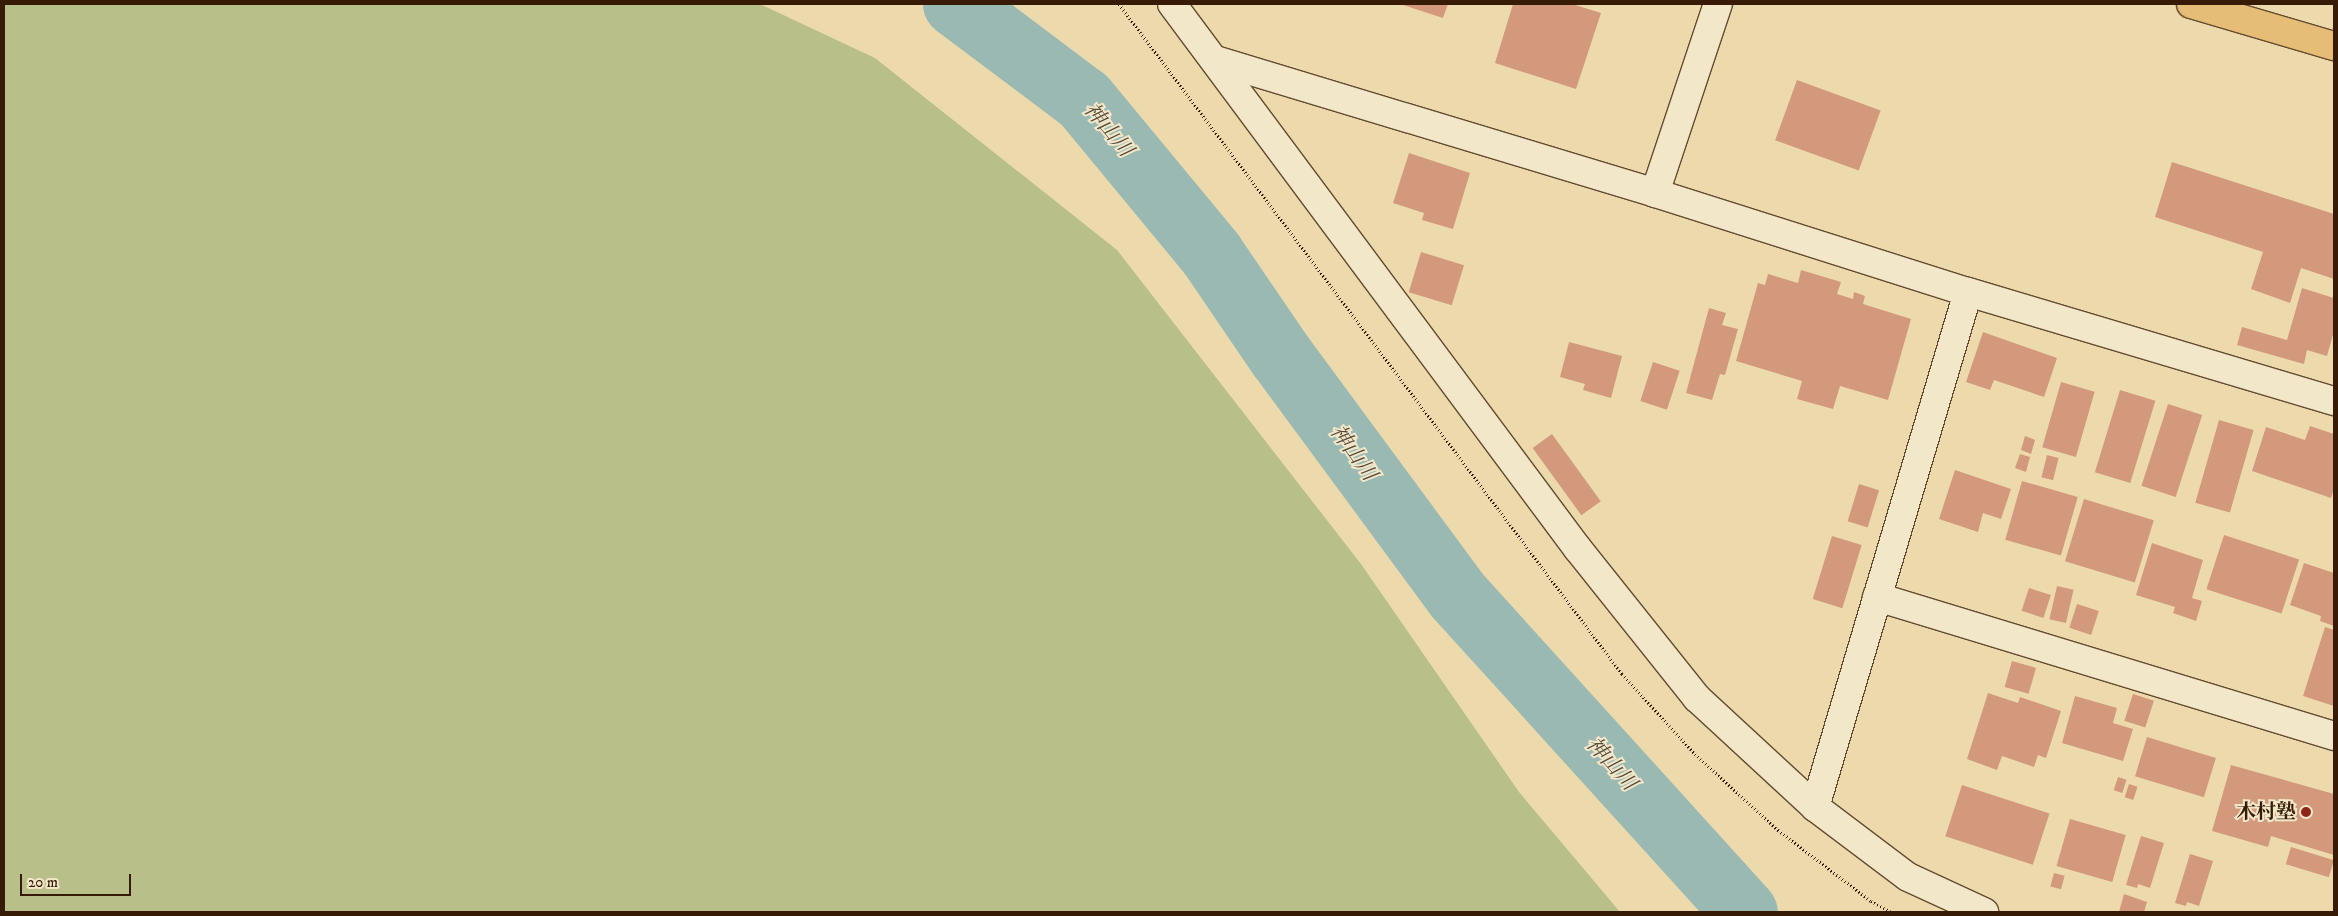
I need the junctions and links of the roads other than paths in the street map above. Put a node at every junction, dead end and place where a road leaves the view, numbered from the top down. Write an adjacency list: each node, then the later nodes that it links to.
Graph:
1 (1172, 4): 5 (street)
2 (1718, 4): 6 (street)
3 (2191, 4): 4 (main road)
4 (2334, 46)
5 (1215, 60): 6 (street); 11 (street)
6 (1655, 193): 7 (street)
7 (1968, 292): 8 (street); 9 (street)
8 (2334, 401)
9 (1877, 597): 10 (street); 11 (street)
10 (2334, 736)
11 (1814, 807): 12 (street)
12 (1984, 912)

